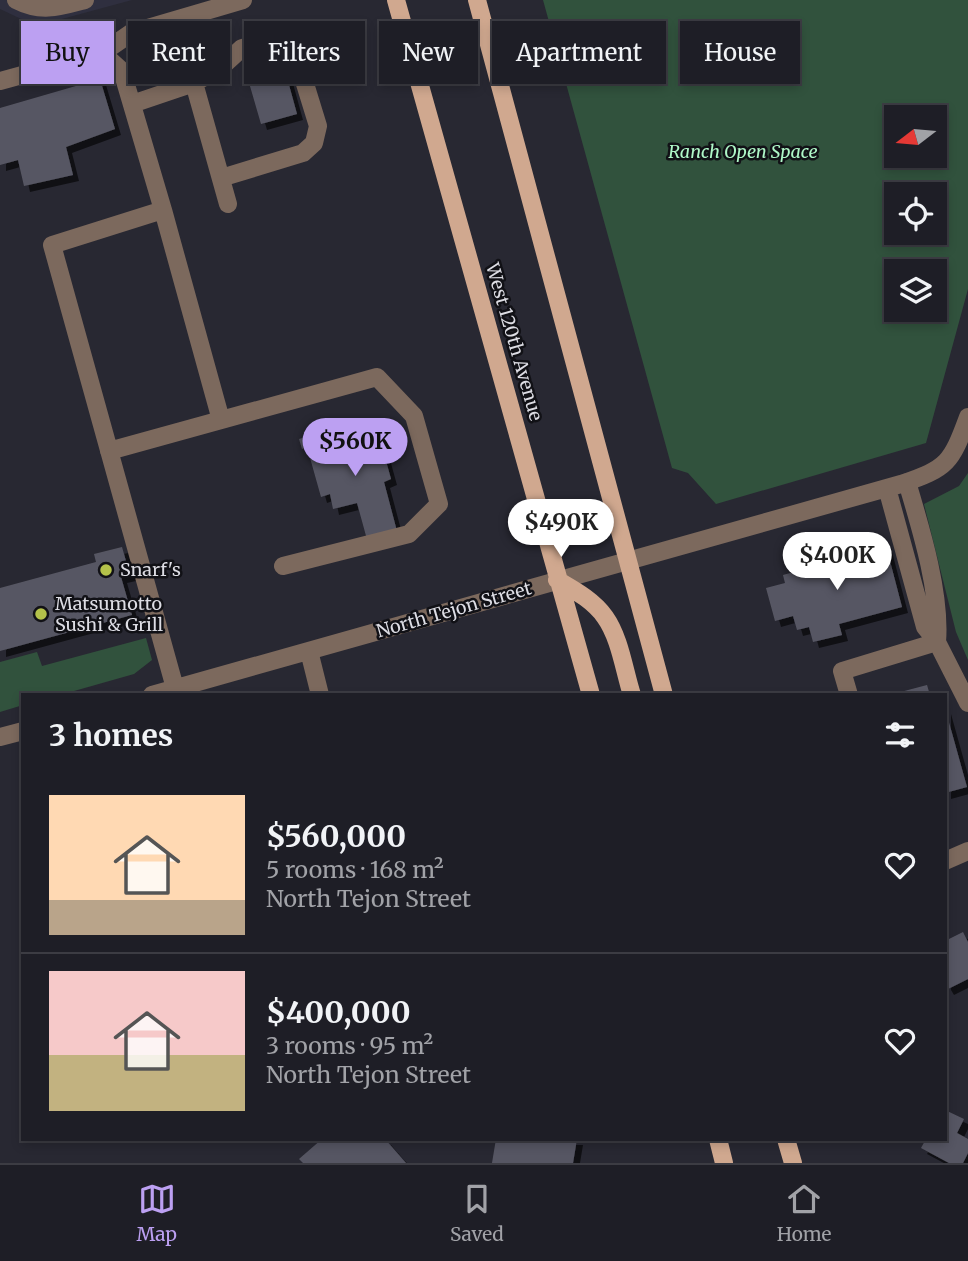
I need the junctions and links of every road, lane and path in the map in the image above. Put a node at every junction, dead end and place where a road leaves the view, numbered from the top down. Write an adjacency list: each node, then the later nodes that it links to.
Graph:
1 (16, 0): 2 (street)
2 (85, 0)
3 (243, 0): 6 (street)
4 (396, 0): 24 (main road, West 120th Avenue)
5 (477, 0): 22 (main road)
6 (114, 45)
7 (230, 59): 14 (street)
8 (114, 64): 13 (street)
9 (21, 75): 10 (street)
10 (0, 81)
11 (191, 84): 13 (street)
12 (194, 84): 14 (street)
13 (132, 104): 16 (street)
14 (221, 178): 15 (street)
15 (228, 204)
16 (163, 211): 18 (street); 19 (street)
17 (968, 418): 20 (street, North Tejon Street)
18 (221, 420): 19 (street); 23 (street)
19 (109, 451): 27 (street)
20 (907, 482): 21 (street, North Tejon Street); 25 (street)
21 (887, 488): 22 (street, North Tejon Street); 25 (street)
22 (627, 561): 24 (street, North Tejon Street); 32 (main road)
23 (284, 566)
24 (557, 580): 26 (street, North Tejon Street); 30 (main road, West 120th Avenue); 31 (main road)
25 (937, 642): 33 (street); 34 (street)
26 (309, 650): 27 (street, North Tejon Street); 29 (street)
27 (175, 688): 28 (street, North Tejon Street)
28 (159, 693)
29 (320, 693)
30 (590, 693)
31 (631, 693)
32 (663, 693)
33 (848, 693)
34 (968, 703)
35 (21, 732): 36 (street)
36 (0, 737)
37 (968, 851): 38 (street)
38 (947, 860)
39 (718, 1141): 41 (main road)
40 (787, 1141): 42 (main road)
41 (724, 1163)
42 (793, 1163)

